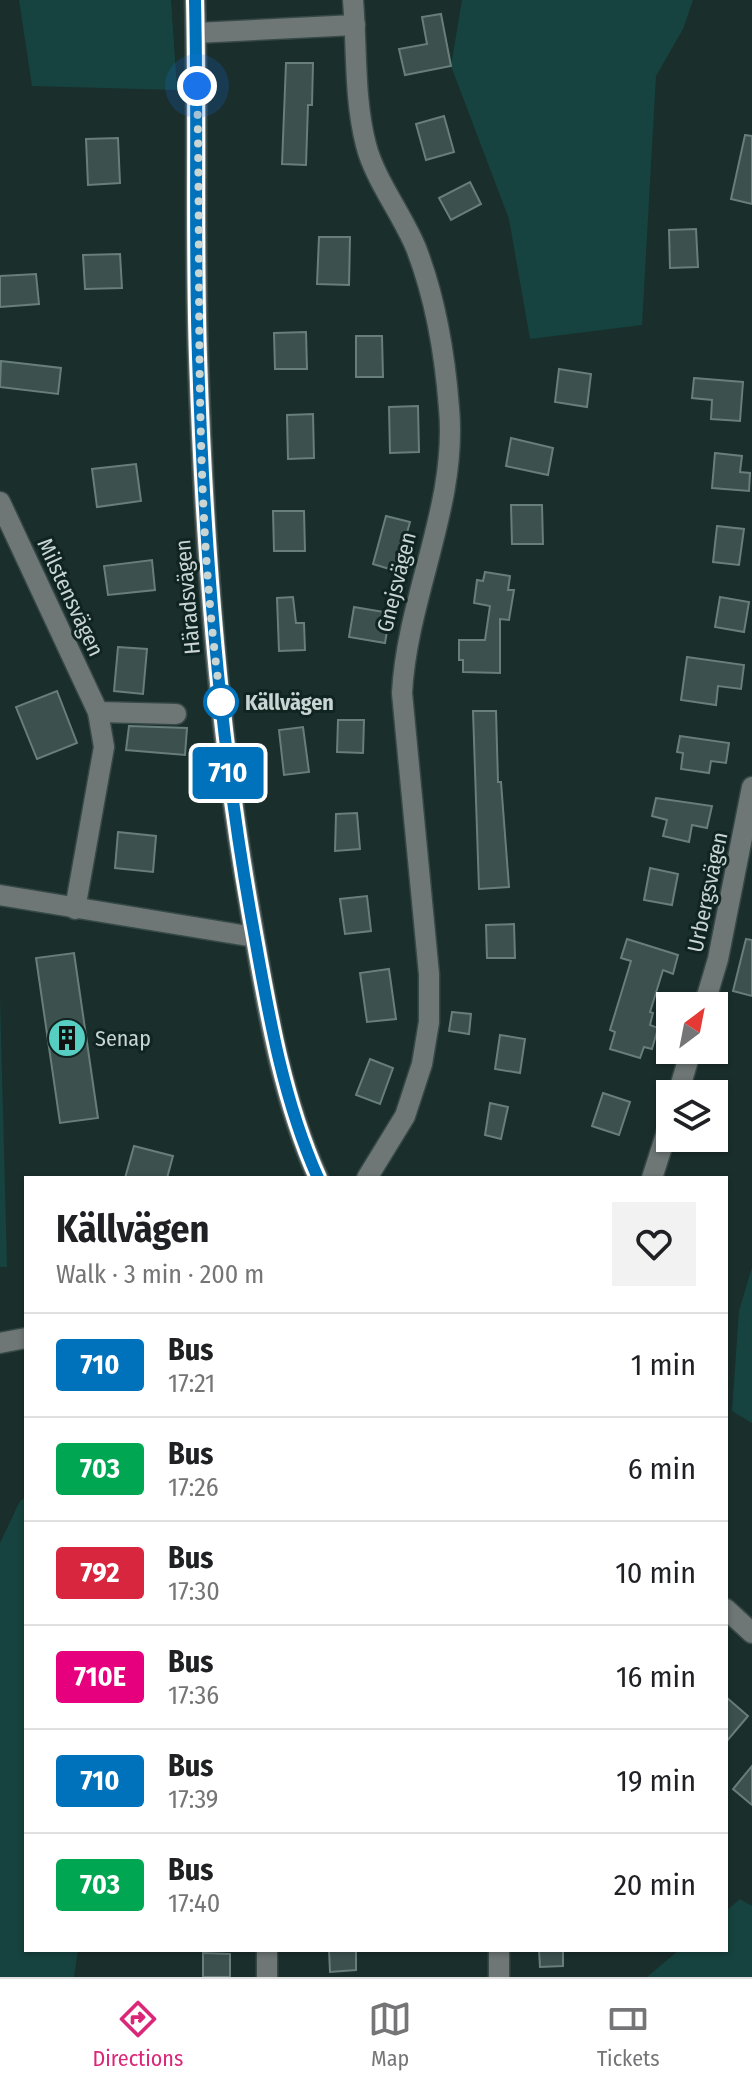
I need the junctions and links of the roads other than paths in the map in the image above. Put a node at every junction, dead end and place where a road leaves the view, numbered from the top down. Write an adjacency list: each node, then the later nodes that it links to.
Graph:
1 (195, 0): 4 (street, Häradsvägen)
2 (353, 0): 3 (street, Gnejsvägen)
3 (355, 25): 4 (street); 15 (street, Gnejsvägen)
4 (196, 33): 11 (street, Häradsvägen)
5 (0, 502): 6 (street, Milstensvägen)
6 (98, 712): 7 (street); 10 (street, Milstensvägen)
7 (176, 714)
8 (752, 787): 12 (street, Urbergsvägen)
9 (0, 895): 10 (street)
10 (75, 909): 11 (street)
11 (254, 937): 14 (street, Häradsvägen)
12 (708, 992)
13 (660, 1152): 16 (street)
14 (317, 1176)
15 (368, 1176)
16 (653, 1176)
17 (24, 1338): 18 (street)
18 (0, 1343)
19 (728, 1611): 20 (street)
20 (752, 1633)
21 (267, 1952): 23 (street)
22 (499, 1952): 24 (street)
23 (267, 1977)
24 (499, 1977)

